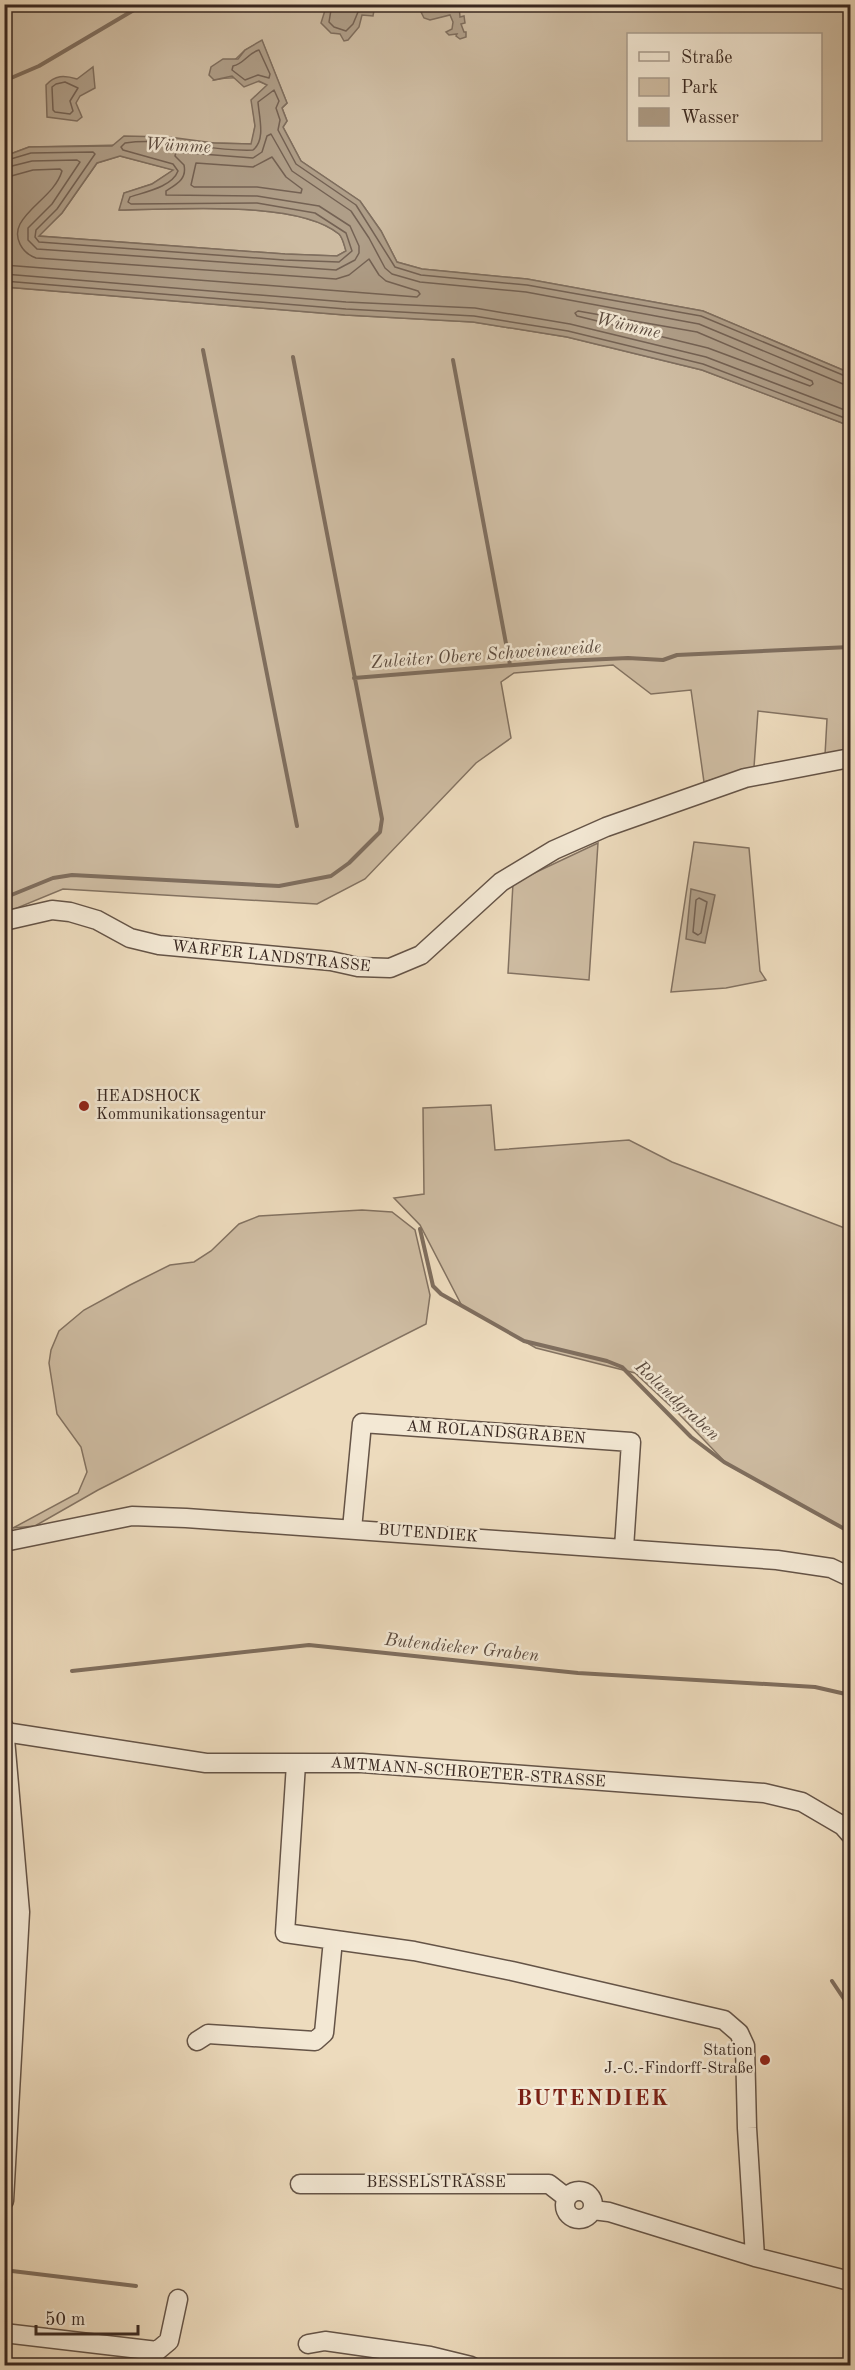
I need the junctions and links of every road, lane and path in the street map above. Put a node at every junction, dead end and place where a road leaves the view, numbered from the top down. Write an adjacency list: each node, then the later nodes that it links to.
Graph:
1 (850, 758): 2 (street, WARFER LANDSTRASSE)
2 (4, 921)
3 (352, 1529): 4 (street, BUTENDIEK); 5 (street, BUTENDIEK); 5 (street, AM ROLANDSGRABEN)
4 (4, 1542)
5 (624, 1548): 6 (street, BUTENDIEK)
6 (850, 1577)
7 (4, 1727): 8 (street)
8 (5, 1732): 9 (street, AMTMANN-SCHROETER-STRASSE); 14 (street)
9 (296, 1764): 10 (street, AMTMANN-SCHROETER-STRASSE); 11 (street)
10 (850, 1834)
11 (333, 1940): 12 (street); 15 (street)
12 (197, 2041)
13 (300, 2184): 15 (street, BESSELSTRASSE)
14 (4, 2201)
15 (755, 2257): 16 (street, BESSELSTRASSE)
16 (850, 2281)
17 (178, 2299): 18 (street)
18 (4, 2333)
19 (308, 2344): 20 (street)
20 (471, 2366)

